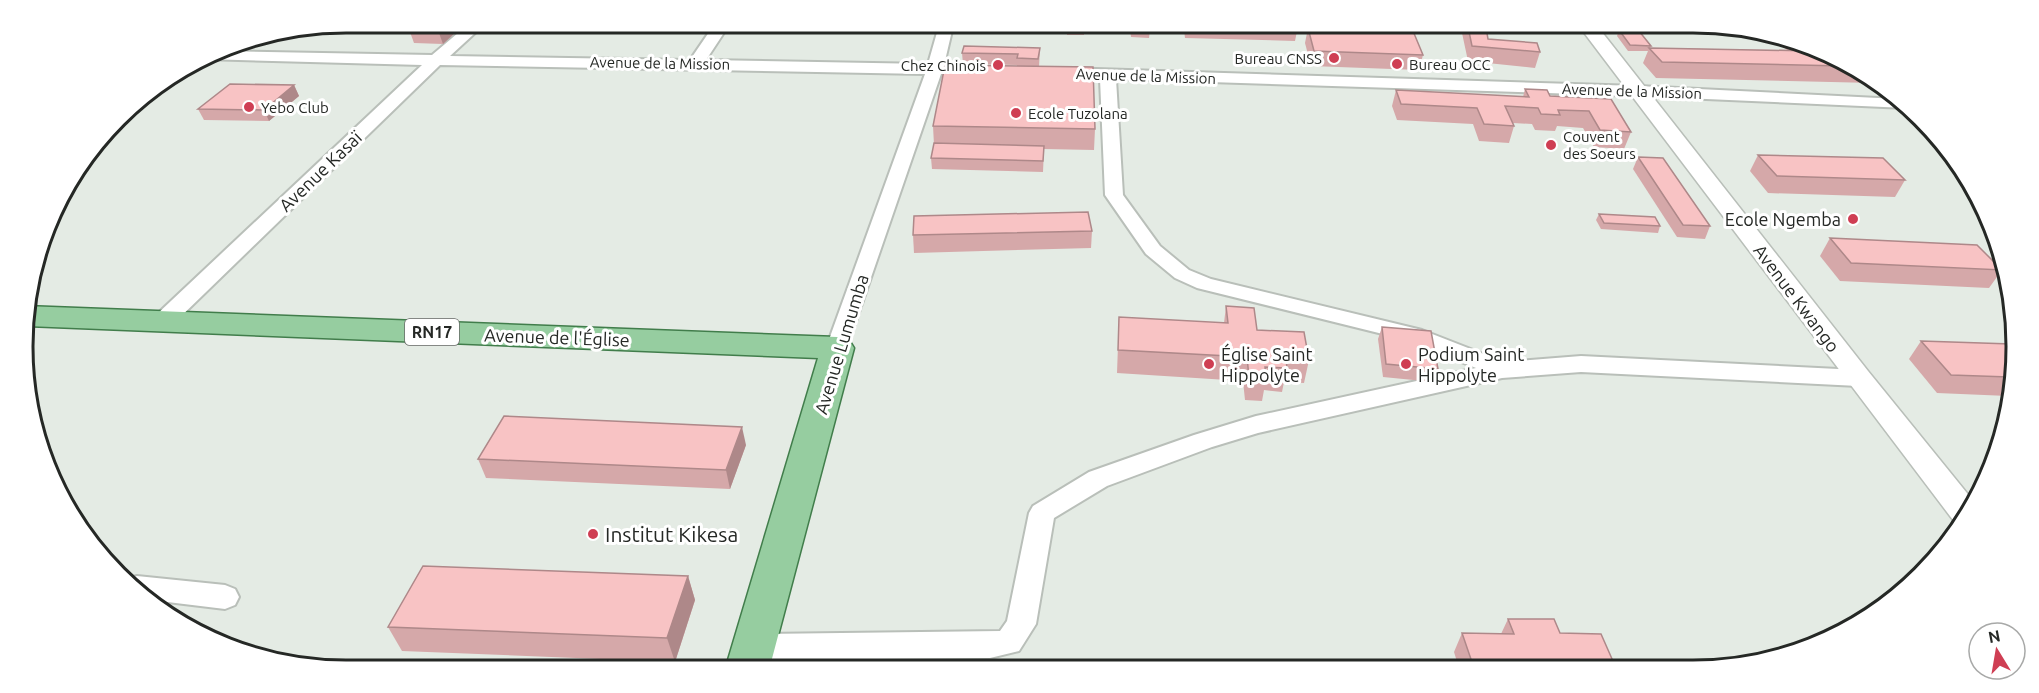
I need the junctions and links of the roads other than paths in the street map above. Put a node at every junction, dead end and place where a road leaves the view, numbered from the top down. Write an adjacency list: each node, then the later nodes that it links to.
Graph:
1 (467, 33): 6 (street, Avenue Kasaï)
2 (716, 33): 7 (street)
3 (944, 33): 8 (street, Avenue Lumumba)
4 (1593, 33): 12 (street, Avenue Kwango)
5 (229, 56): 6 (street, Avenue de la Mission)
6 (436, 60): 7 (street, Avenue de la Mission); 15 (street, Avenue Kasaï)
7 (696, 63): 8 (street, Avenue de la Mission)
8 (935, 69): 9 (street, Avenue de la Mission); 16 (street, Avenue Lumumba)
9 (992, 71)
10 (1050, 73): 11 (street, Avenue de la Mission)
11 (1108, 74): 12 (street, Avenue de la Mission); 17 (street)
12 (1638, 91): 13 (street, Avenue de la Mission); 18 (street, Avenue Kwango)
13 (1890, 103)
14 (35, 316): 15 (main road, Avenue de l'Église / RN17)
15 (163, 321): 16 (main road, Avenue de l'Église / RN17)
16 (837, 348): 22 (main road, Avenue Lumumba)
17 (1502, 370): 18 (street); 22 (street)
18 (1858, 378): 19 (street, Avenue Kwango)
19 (1961, 508)
20 (148, 588): 21 (street)
21 (225, 597)
22 (750, 658)

